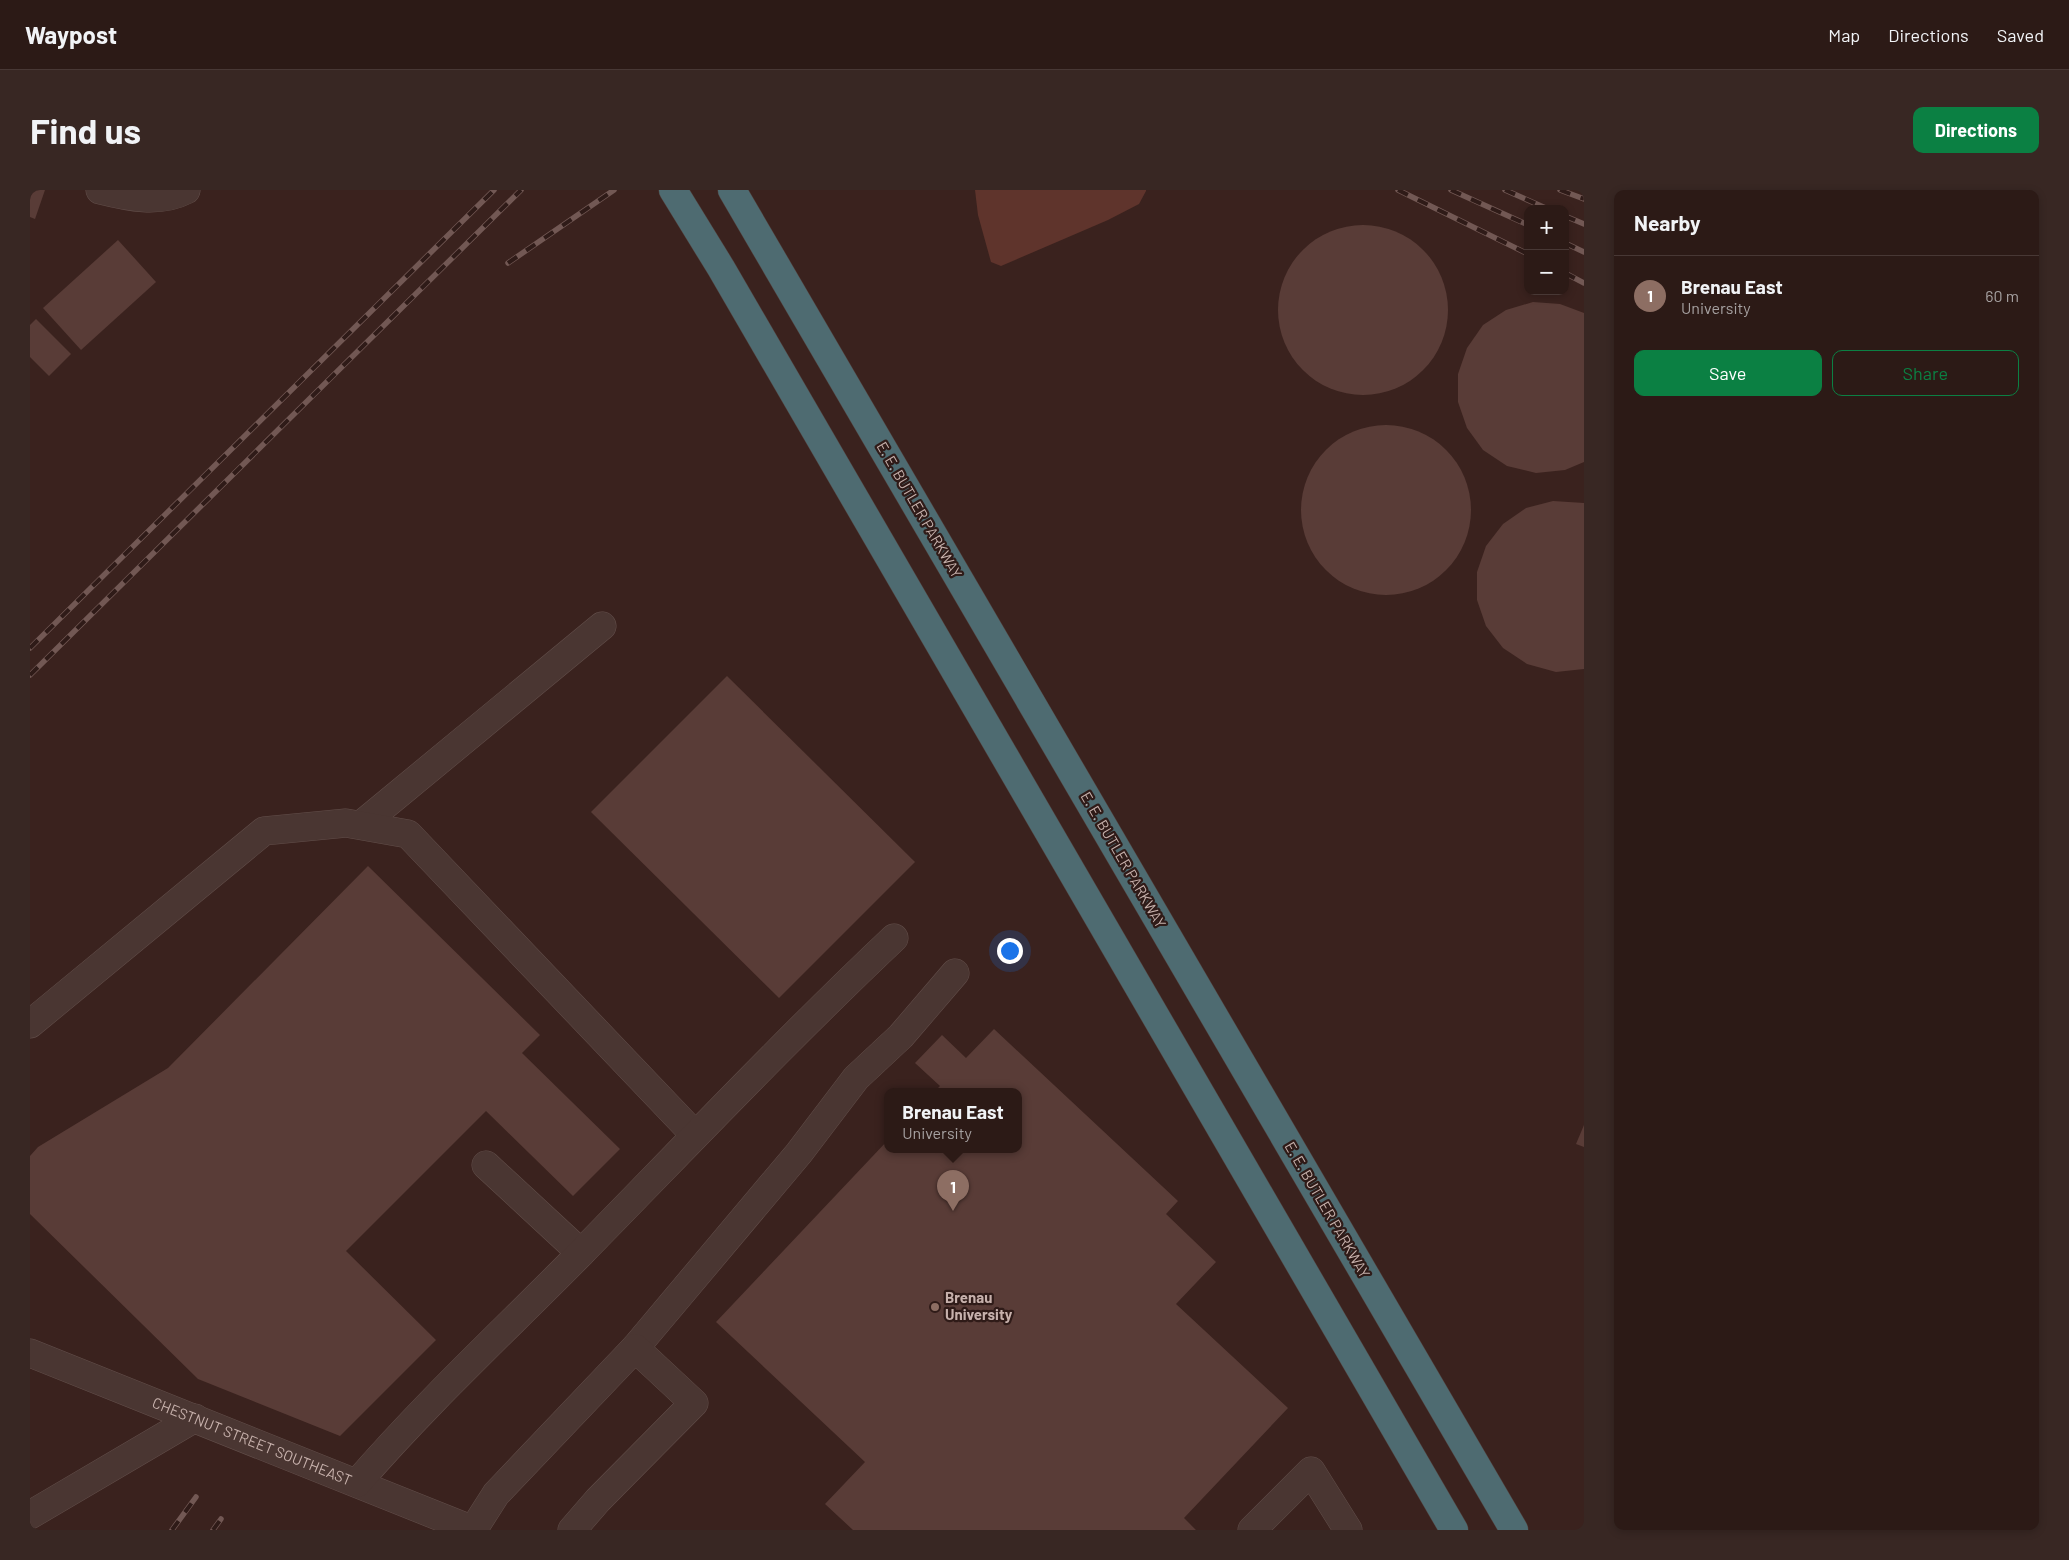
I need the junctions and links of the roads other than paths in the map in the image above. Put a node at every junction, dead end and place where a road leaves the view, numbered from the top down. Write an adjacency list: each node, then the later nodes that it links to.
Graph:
1 (100, 190): 2 (street)
2 (186, 190)
3 (673, 190): 23 (highway)
4 (732, 190): 24 (highway, E. E. BUTLER PARKWAY)
5 (602, 626): 6 (street)
6 (361, 825): 9 (street); 10 (street)
7 (894, 938): 10 (street)
8 (954, 973): 13 (street)
9 (30, 1024)
10 (696, 1135): 12 (street)
11 (486, 1165): 12 (street)
12 (581, 1253): 16 (street)
13 (634, 1348): 19 (street); 20 (street)
14 (30, 1353): 15 (street, CHESTNUT STREET SOUTHEAST)
15 (195, 1418): 16 (street, CHESTNUT STREET SOUTHEAST); 17 (street)
16 (357, 1483): 18 (street, CHESTNUT STREET SOUTHEAST)
17 (30, 1515)
18 (431, 1522): 19 (street, CHESTNUT STREET SOUTHEAST)
19 (473, 1530)
20 (572, 1530)
21 (1252, 1530): 22 (street)
22 (1348, 1530)
23 (1454, 1530)
24 (1514, 1530)

